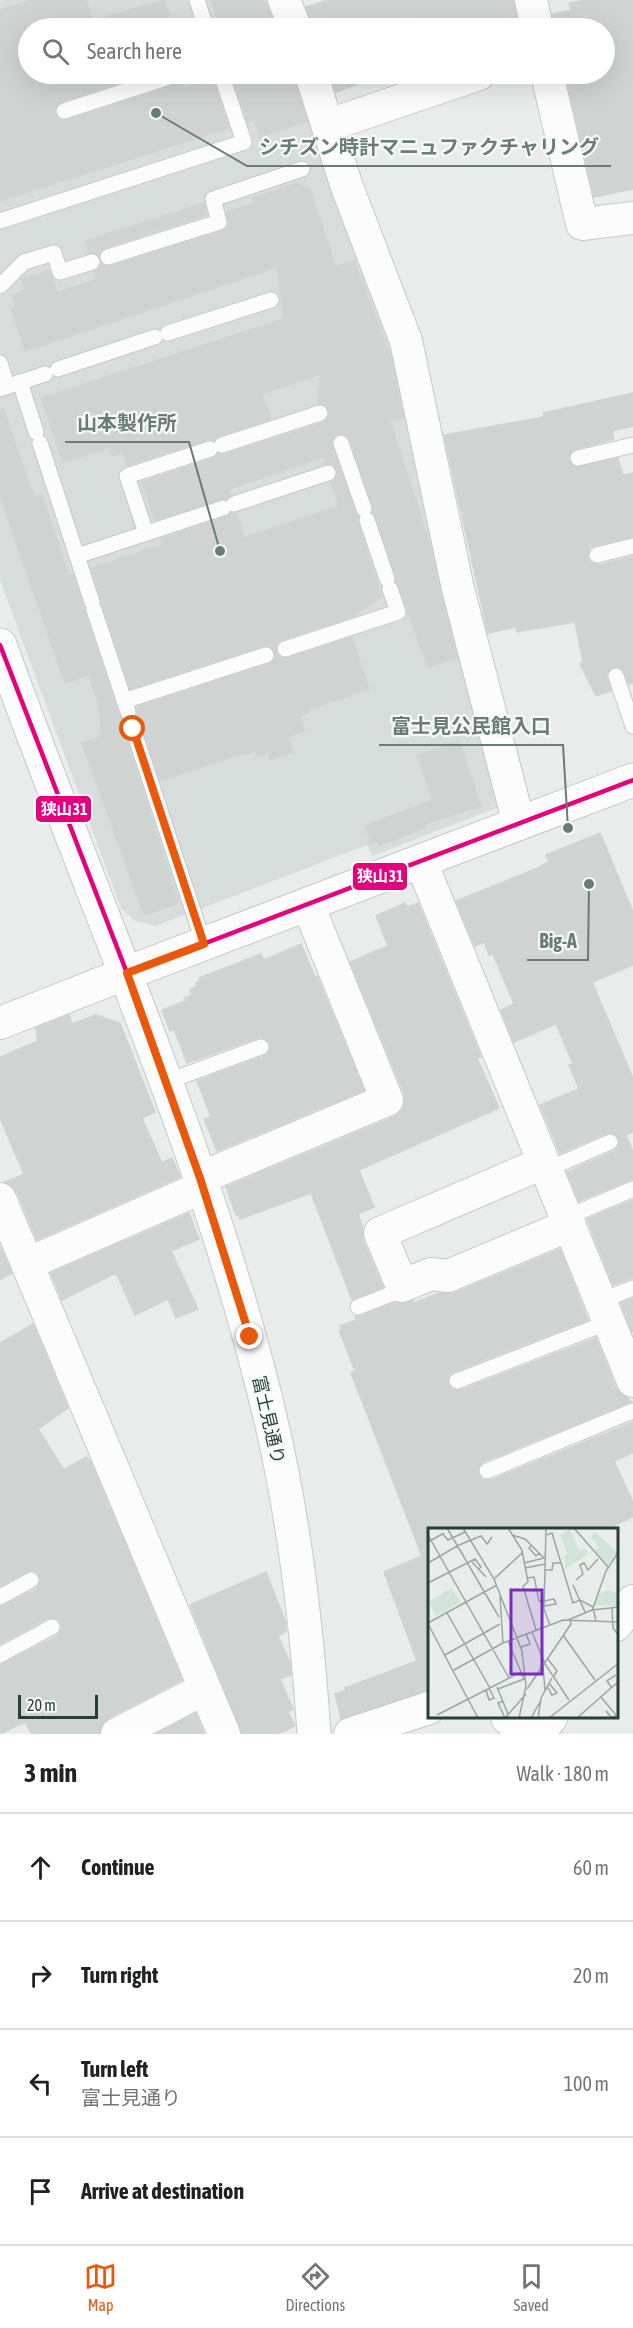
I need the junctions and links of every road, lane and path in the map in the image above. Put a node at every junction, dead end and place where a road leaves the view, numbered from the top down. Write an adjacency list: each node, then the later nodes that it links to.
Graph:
1 (197, 0): 3 (lane)
2 (531, 0): 4 (street)
3 (203, 18)
4 (535, 18)
5 (147, 84): 10 (lane)
6 (224, 84): 14 (lane)
7 (315, 84): 11 (street)
8 (450, 84): 11 (street)
9 (549, 84): 13 (street)
10 (64, 111)
11 (329, 125): 37 (street)
12 (302, 169): 15 (lane)
13 (633, 218)
14 (0, 221)
15 (108, 257)
16 (92, 262): 17 (lane)
17 (0, 286)
18 (271, 300): 20 (lane)
19 (0, 363): 20 (lane)
20 (9, 386): 29 (lane)
21 (320, 413): 26 (lane)
22 (341, 443): 25 (lane)
23 (633, 445): 24 (lane)
24 (578, 458)
25 (339, 469): 26 (lane); 31 (lane)
26 (146, 533): 29 (lane)
27 (633, 546): 28 (lane)
28 (597, 555)
29 (77, 556): 32 (lane)
30 (0, 645): 41 (street, 富士見通り)
31 (285, 649)
32 (266, 655)
33 (616, 676): 34 (lane)
34 (633, 726)
35 (133, 729): 40 (lane)
36 (633, 780): 37 (street)
37 (519, 824): 38 (street)
38 (421, 862): 39 (street); 46 (street)
39 (308, 905): 40 (street); 47 (street)
40 (204, 944): 41 (street)
41 (127, 973): 42 (street); 44 (street, 富士見通り)
42 (0, 1023)
43 (261, 1047): 44 (lane)
44 (166, 1082): 47 (street, 富士見通り)
45 (610, 1142): 46 (lane)
46 (545, 1166): 50 (street); 52 (street)
47 (201, 1182): 51 (street); 72 (street, 富士見通り)
48 (633, 1190): 50 (lane)
49 (3, 1217): 51 (street)
50 (568, 1221): 52 (street); 55 (street)
51 (27, 1263): 66 (street)
52 (402, 1286): 54 (lane)
53 (633, 1288): 55 (lane)
54 (358, 1307)
55 (605, 1311): 56 (lane); 57 (street)
56 (457, 1381)
57 (633, 1381)
58 (633, 1411): 59 (lane)
59 (487, 1471)
60 (32, 1580): 61 (lane)
61 (0, 1597)
62 (633, 1601): 63 (street)
63 (618, 1622)
64 (52, 1627): 65 (lane)
65 (0, 1656)
66 (204, 1689): 70 (street); 71 (street)
67 (428, 1708): 73 (street)
68 (508, 1719): 74 (street)
69 (549, 1719): 75 (street)
70 (117, 1734)
71 (224, 1734)
72 (314, 1734)
73 (350, 1734)
74 (526, 1734)
75 (537, 1734)

